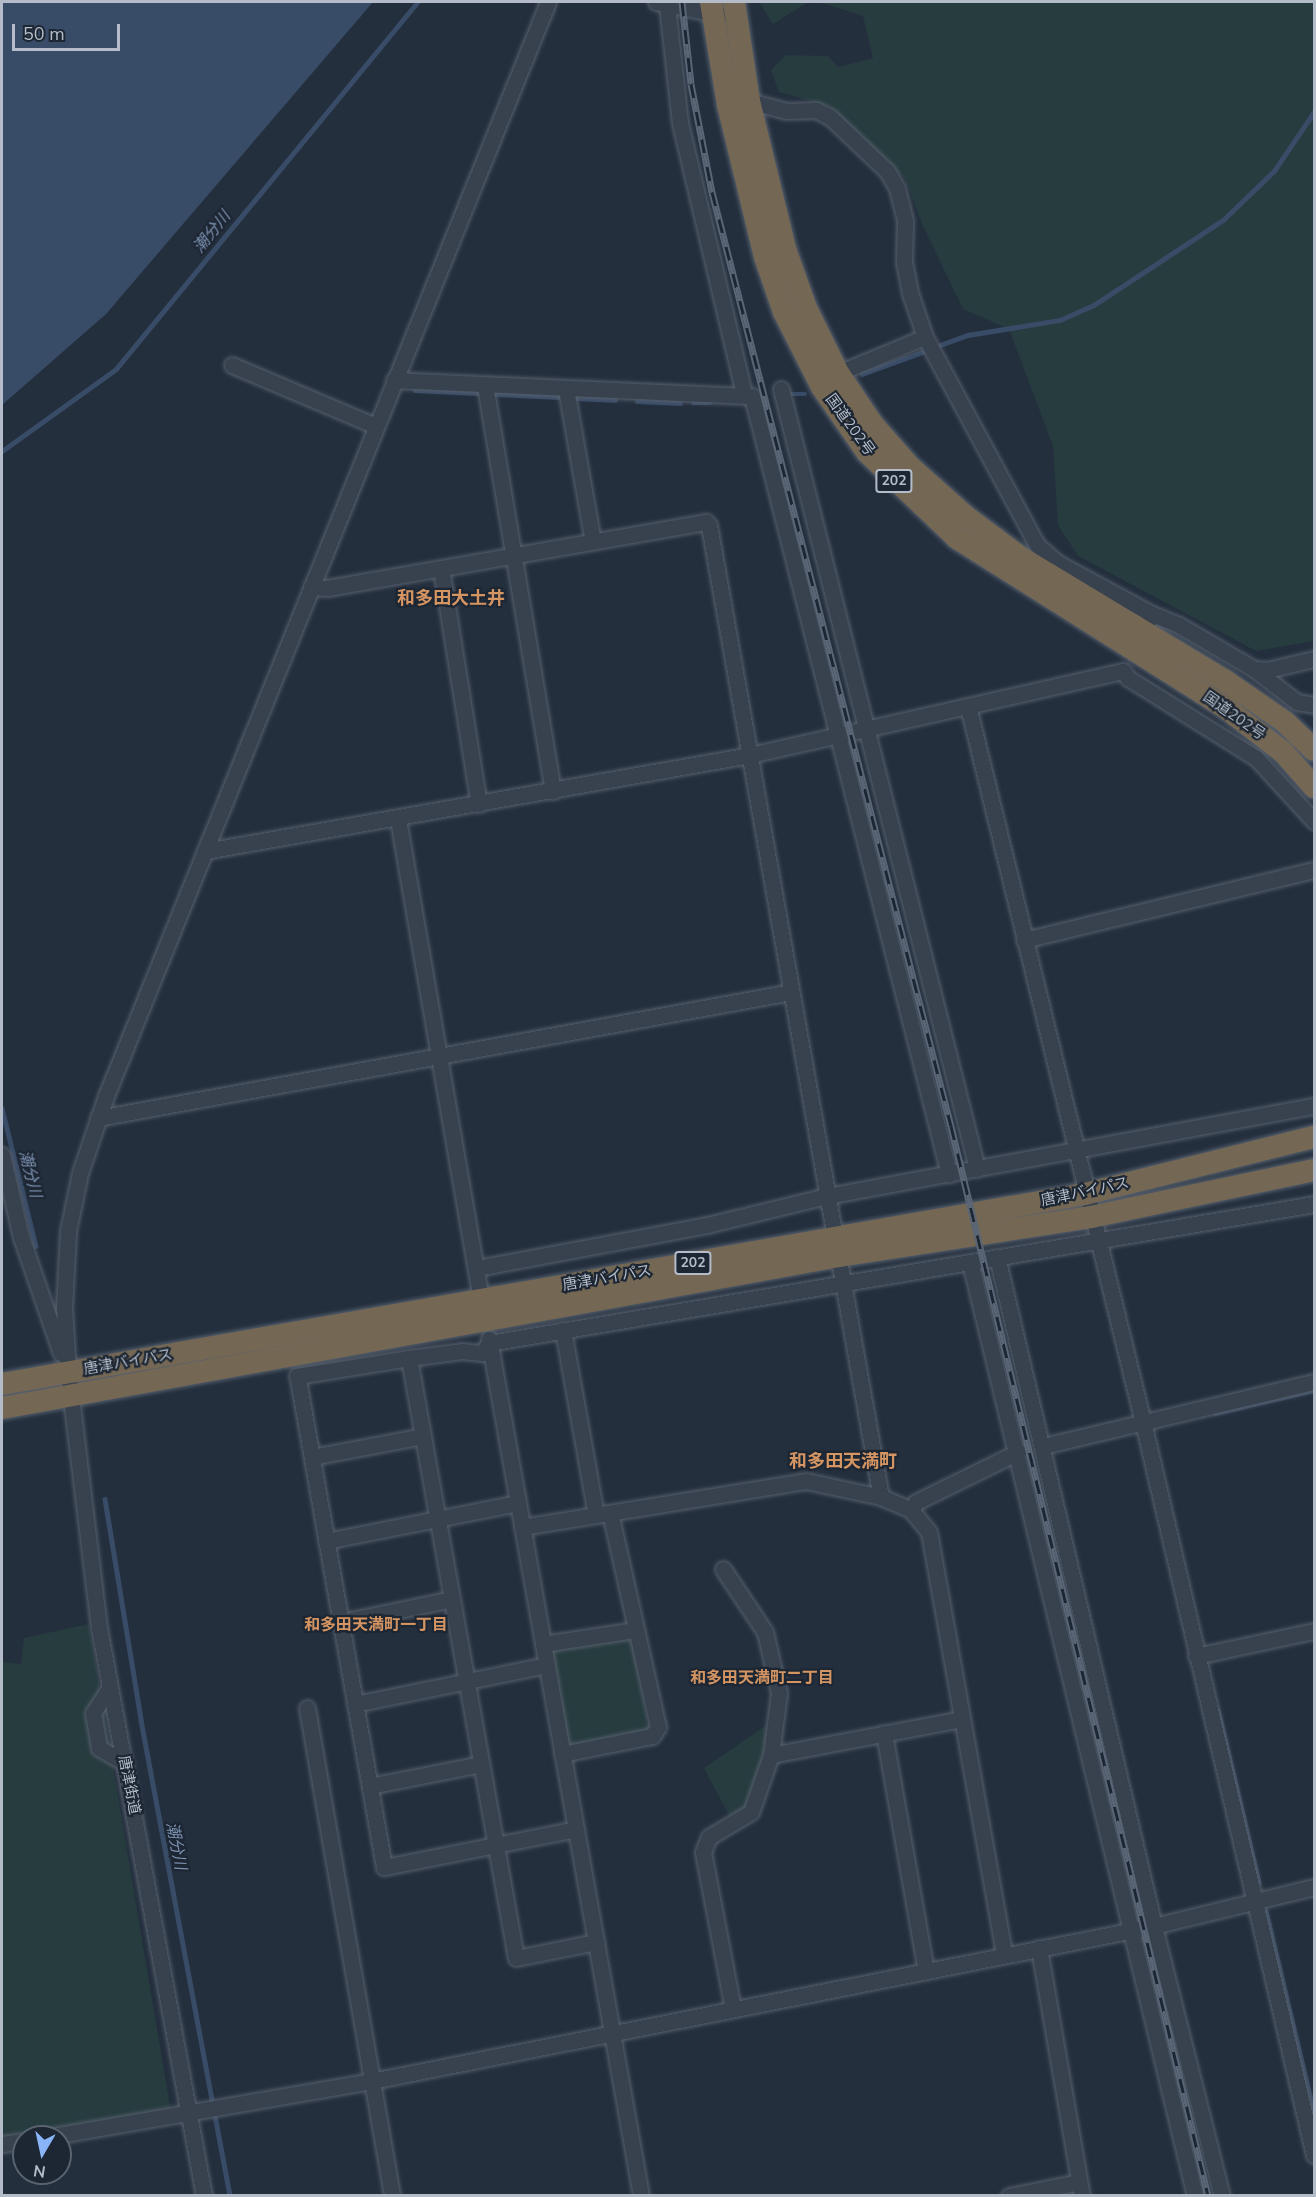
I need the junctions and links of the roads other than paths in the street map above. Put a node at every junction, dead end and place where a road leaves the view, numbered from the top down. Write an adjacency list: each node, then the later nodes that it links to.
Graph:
1 (548, 2): 9 (street)
2 (662, 3): 3 (street); 13 (street)
3 (711, 8): 4 (street); 20 (highway, 国道202号 / 202)
4 (734, 9): 5 (highway, 国道202号 / 202)
5 (749, 101): 6 (street); 8 (highway, 国道202号 / 202)
6 (925, 337): 8 (street); 16 (street)
7 (232, 365): 14 (street)
8 (838, 373): 16 (highway, 国道202号 / 202)
9 (394, 380): 10 (street); 14 (street)
10 (485, 385): 11 (street); 17 (street)
11 (566, 388): 13 (street); 15 (street)
12 (781, 389): 28 (street)
13 (744, 393): 29 (street)
14 (376, 426): 19 (street)
15 (593, 542): 17 (street); 31 (street)
16 (1029, 551): 20 (highway, 国道202号 / 202)
17 (512, 556): 18 (street); 33 (street)
18 (441, 568): 19 (street); 34 (street)
19 (311, 587): 37 (street)
20 (1144, 633): 22 (street); 23 (street); 24 (highway, 国道202号 / 202); 30 (highway, 国道202号 / 202)
21 (1314, 659): 22 (street)
22 (1254, 669): 26 (street)
23 (1123, 671): 25 (street); 27 (street)
24 (1177, 677): 25 (street); 32 (highway, 国道202号 / 202)
25 (1162, 698): 36 (street)
26 (1314, 705)
27 (968, 706): 28 (street); 39 (street)
28 (867, 729): 29 (street); 47 (street)
29 (839, 735): 31 (street); 49 (street)
30 (1314, 750)
31 (750, 755): 33 (street); 40 (street)
32 (1314, 788)
33 (552, 791): 34 (street)
34 (479, 804): 35 (street)
35 (398, 819): 37 (street); 41 (street)
36 (1314, 821)
37 (206, 851): 43 (street)
38 (1314, 870): 39 (street)
39 (1024, 940): 45 (street)
40 (791, 992): 41 (street); 51 (street)
41 (440, 1055): 43 (street); 58 (street)
42 (1314, 1106): 45 (street)
43 (98, 1118): 63 (street)
44 (1314, 1137): 50 (highway, 唐津バイパス / 202)
45 (1075, 1151): 47 (street); 50 (street)
46 (2, 1162): 63 (street)
47 (977, 1169): 49 (street)
48 (1314, 1170): 53 (highway, 唐津バイパス / 202)
49 (949, 1174): 51 (street)
50 (1085, 1194): 53 (street); 55 (highway, 唐津バイパス / 202)
51 (826, 1196): 55 (street); 58 (street)
52 (1314, 1204): 54 (street)
53 (1091, 1218): 54 (street); 55 (highway, 唐津バイパス / 202)
54 (1097, 1242): 56 (street); 68 (street)
55 (837, 1247): 59 (street); 60 (highway, 唐津バイパス / 202)
56 (997, 1257): 57 (street); 70 (street)
57 (970, 1262): 59 (street); 71 (street)
58 (477, 1268): 60 (street)
59 (844, 1283): 61 (street); 73 (street)
60 (485, 1321): 61 (street); 62 (street); 63 (highway, 唐津バイパス / 202); 66 (highway, 唐津バイパス / 202); 74 (street)
61 (563, 1330): 76 (street)
62 (409, 1358): 69 (street); 72 (street)
63 (68, 1373): 65 (highway, 唐津バイパス / 202); 66 (street, 唐津街道)
64 (1314, 1382): 68 (street)
65 (2, 1384)
66 (71, 1396): 67 (highway, 唐津バイパス / 202); 89 (street, 唐津街道)
67 (2, 1408)
68 (1143, 1422): 70 (street); 86 (street)
69 (423, 1436): 72 (street); 77 (street)
70 (1043, 1446): 103 (street)
71 (1018, 1452): 75 (street); 104 (street)
72 (312, 1457): 79 (street)
73 (881, 1497): 75 (street); 76 (street)
74 (518, 1503): 77 (street); 78 (street)
75 (911, 1510): 92 (street)
76 (603, 1514): 78 (street); 83 (street)
77 (438, 1519): 79 (street); 81 (street)
78 (522, 1527): 85 (street)
79 (326, 1540): 82 (street)
80 (723, 1569): 95 (street)
81 (452, 1599): 82 (street); 88 (street)
82 (341, 1622): 90 (street)
83 (636, 1630): 85 (street); 94 (street)
84 (1314, 1631): 86 (street)
85 (543, 1644): 87 (street)
86 (1202, 1655): 102 (street)
87 (547, 1665): 88 (street); 94 (street)
88 (467, 1681): 90 (street); 97 (street)
89 (110, 1686): 96 (street, 唐津街道); 96 (street)
90 (355, 1704): 98 (street)
91 (307, 1708): 111 (street)
92 (962, 1719): 93 (street); 107 (street)
93 (884, 1733): 95 (street); 108 (street)
94 (562, 1754): 99 (street)
95 (771, 1755): 109 (street)
96 (125, 1763): 112 (street, 唐津街道)
97 (481, 1764): 98 (street); 100 (street)
98 (370, 1786): 100 (street)
99 (576, 1829): 100 (street); 105 (street)
100 (496, 1844): 105 (street)
101 (1314, 1887): 102 (street)
102 (1254, 1902): 103 (street); 113 (street)
103 (1154, 1926): 104 (street); 122 (street)
104 (1132, 1930): 106 (street); 121 (street)
105 (596, 1942): 110 (street)
106 (1040, 1948): 107 (street); 116 (street)
107 (1004, 1955): 108 (street)
108 (926, 1971): 109 (street)
109 (734, 2009): 110 (street)
110 (612, 2033): 111 (street); 119 (street)
111 (372, 2081): 112 (street); 118 (street)
112 (190, 2114): 114 (street); 117 (street, 唐津街道)
113 (1311, 2128): 115 (street)
114 (72, 2133)
115 (1314, 2155)
116 (1081, 2189): 120 (street)
117 (204, 2196)
118 (392, 2196)
119 (641, 2196)
120 (1009, 2196)
121 (1195, 2196)
122 (1222, 2196)

